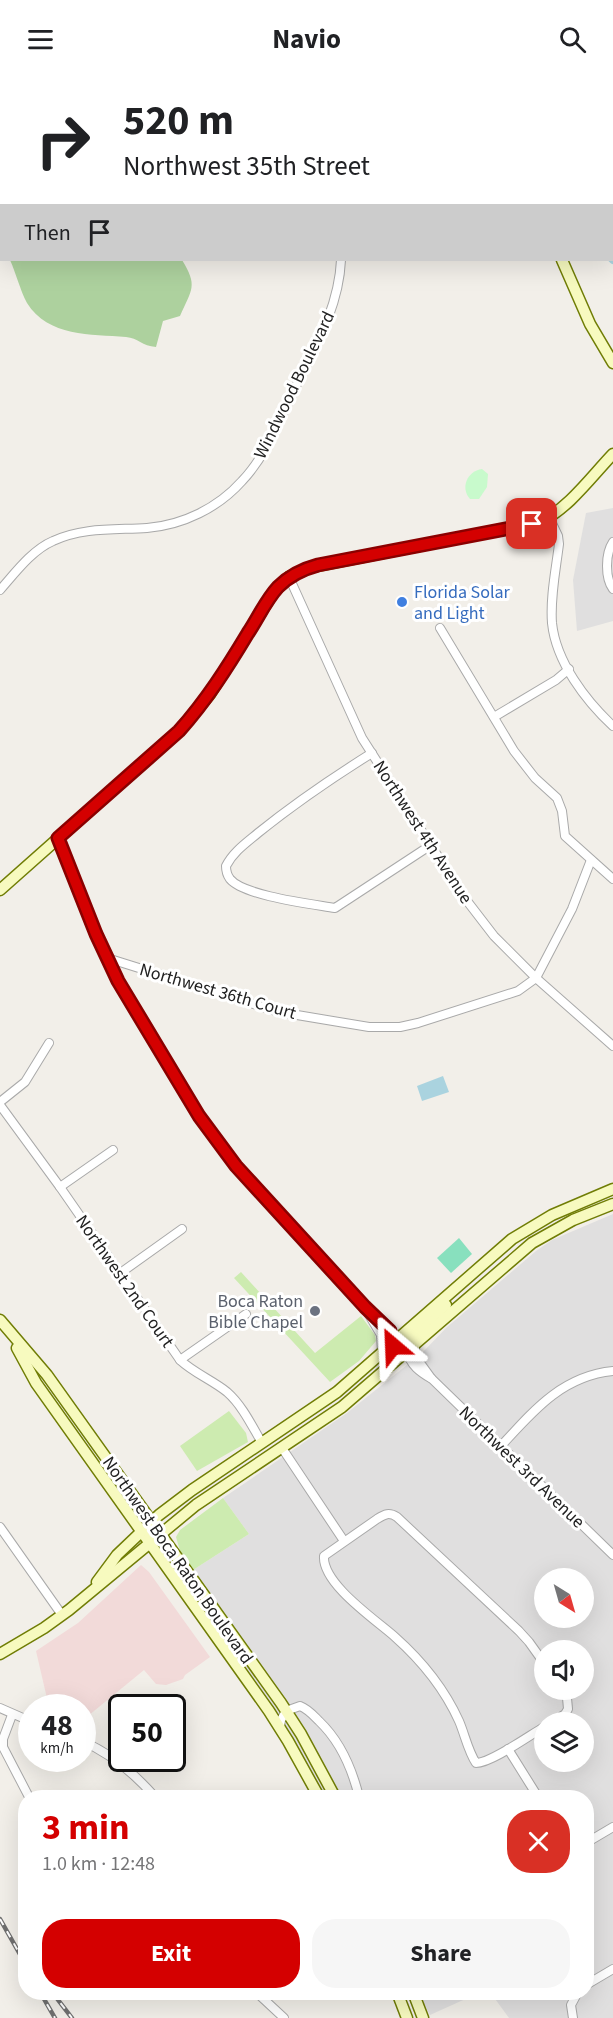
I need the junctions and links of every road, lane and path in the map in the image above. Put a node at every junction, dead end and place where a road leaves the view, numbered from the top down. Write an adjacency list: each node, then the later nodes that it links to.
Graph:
1 (341, 261): 9 (street, Windwood Boulevard)
2 (562, 261): 3 (street)
3 (613, 363)
4 (613, 454): 5 (street)
5 (549, 517): 7 (street); 11 (street)
6 (613, 542): 8 (street)
7 (289, 577): 14 (street, Northwest 4th Avenue); 15 (street)
8 (613, 589)
9 (0, 590)
10 (440, 628): 12 (street)
11 (569, 669): 12 (street); 13 (street)
12 (494, 717): 17 (street)
13 (613, 726)
14 (372, 753): 16 (street, Northwest 4th Avenue); 16 (street)
15 (58, 838): 19 (street); 20 (street)
16 (431, 845): 21 (street, Northwest 4th Avenue)
17 (591, 861): 18 (street); 21 (street)
18 (613, 879)
19 (0, 890)
20 (107, 958): 21 (street, Northwest 36th Court); 34 (street)
21 (536, 978): 23 (street, Northwest 4th Avenue)
22 (49, 1043): 24 (street)
23 (613, 1046)
24 (0, 1104): 26 (street, Northwest 2nd Court)
25 (113, 1150): 26 (street)
26 (60, 1187): 31 (street, Northwest 2nd Court)
27 (613, 1189): 30 (street)
28 (613, 1204): 33 (street)
29 (182, 1229): 31 (street)
30 (527, 1229): 32 (street); 33 (street)
31 (119, 1274): 41 (street, Northwest 2nd Court)
32 (459, 1284): 38 (street); 39 (street)
33 (477, 1289): 39 (street)
34 (365, 1307): 38 (street); 40 (street)
35 (246, 1314): 41 (street)
36 (0, 1320): 37 (street, Northwest Boca Raton Boulevard)
37 (8, 1331): 47 (street, Northwest Boca Raton Boulevard); 49 (street, Northwest Boca Raton Boulevard)
38 (393, 1342): 40 (street); 43 (street)
39 (410, 1348): 43 (street); 45 (street, Northwest 3rd Avenue)
40 (382, 1352): 44 (street)
41 (180, 1360): 44 (street, Northwest 2nd Court)
42 (613, 1371): 45 (street)
43 (340, 1408): 46 (street)
44 (262, 1443): 47 (street)
45 (501, 1446): 53 (street, Northwest 3rd Avenue)
46 (282, 1448): 50 (street); 51 (street)
47 (151, 1522): 49 (street); 50 (street, Northwest Boca Raton Boulevard)
48 (0, 1527): 55 (street)
49 (140, 1532): 52 (street, Northwest Boca Raton Boulevard); 54 (street)
50 (159, 1534): 52 (street); 59 (street, Northwest Boca Raton Boulevard)
51 (344, 1541): 56 (street); 65 (street)
52 (148, 1543): 54 (street); 62 (street, Northwest Boca Raton Boulevard)
53 (613, 1556)
54 (89, 1592): 55 (street)
55 (62, 1615): 57 (street)
56 (534, 1649)
57 (0, 1654)
58 (0, 1708): 60 (street)
59 (286, 1711): 62 (street); 69 (street, Northwest Boca Raton Boulevard); 70 (street)
60 (12, 1714): 61 (street); 66 (street)
61 (18, 1716)
62 (280, 1727): 68 (street, Northwest Boca Raton Boulevard)
63 (534, 1733): 65 (street)
64 (96, 1748): 67 (street)
65 (508, 1749): 71 (street)
66 (25, 1790)
67 (149, 1790)
68 (315, 1790)
69 (331, 1790)
70 (356, 1790)
71 (534, 1790)
72 (613, 1827): 73 (street)
73 (594, 1838)
74 (613, 1969): 75 (street)
75 (594, 1980)
76 (265, 2000): 80 (street)
77 (400, 2000): 81 (street)
78 (416, 2000): 82 (street)
79 (574, 2000): 83 (street)
80 (284, 2018)
81 (407, 2018)
82 (423, 2018)
83 (573, 2018)

